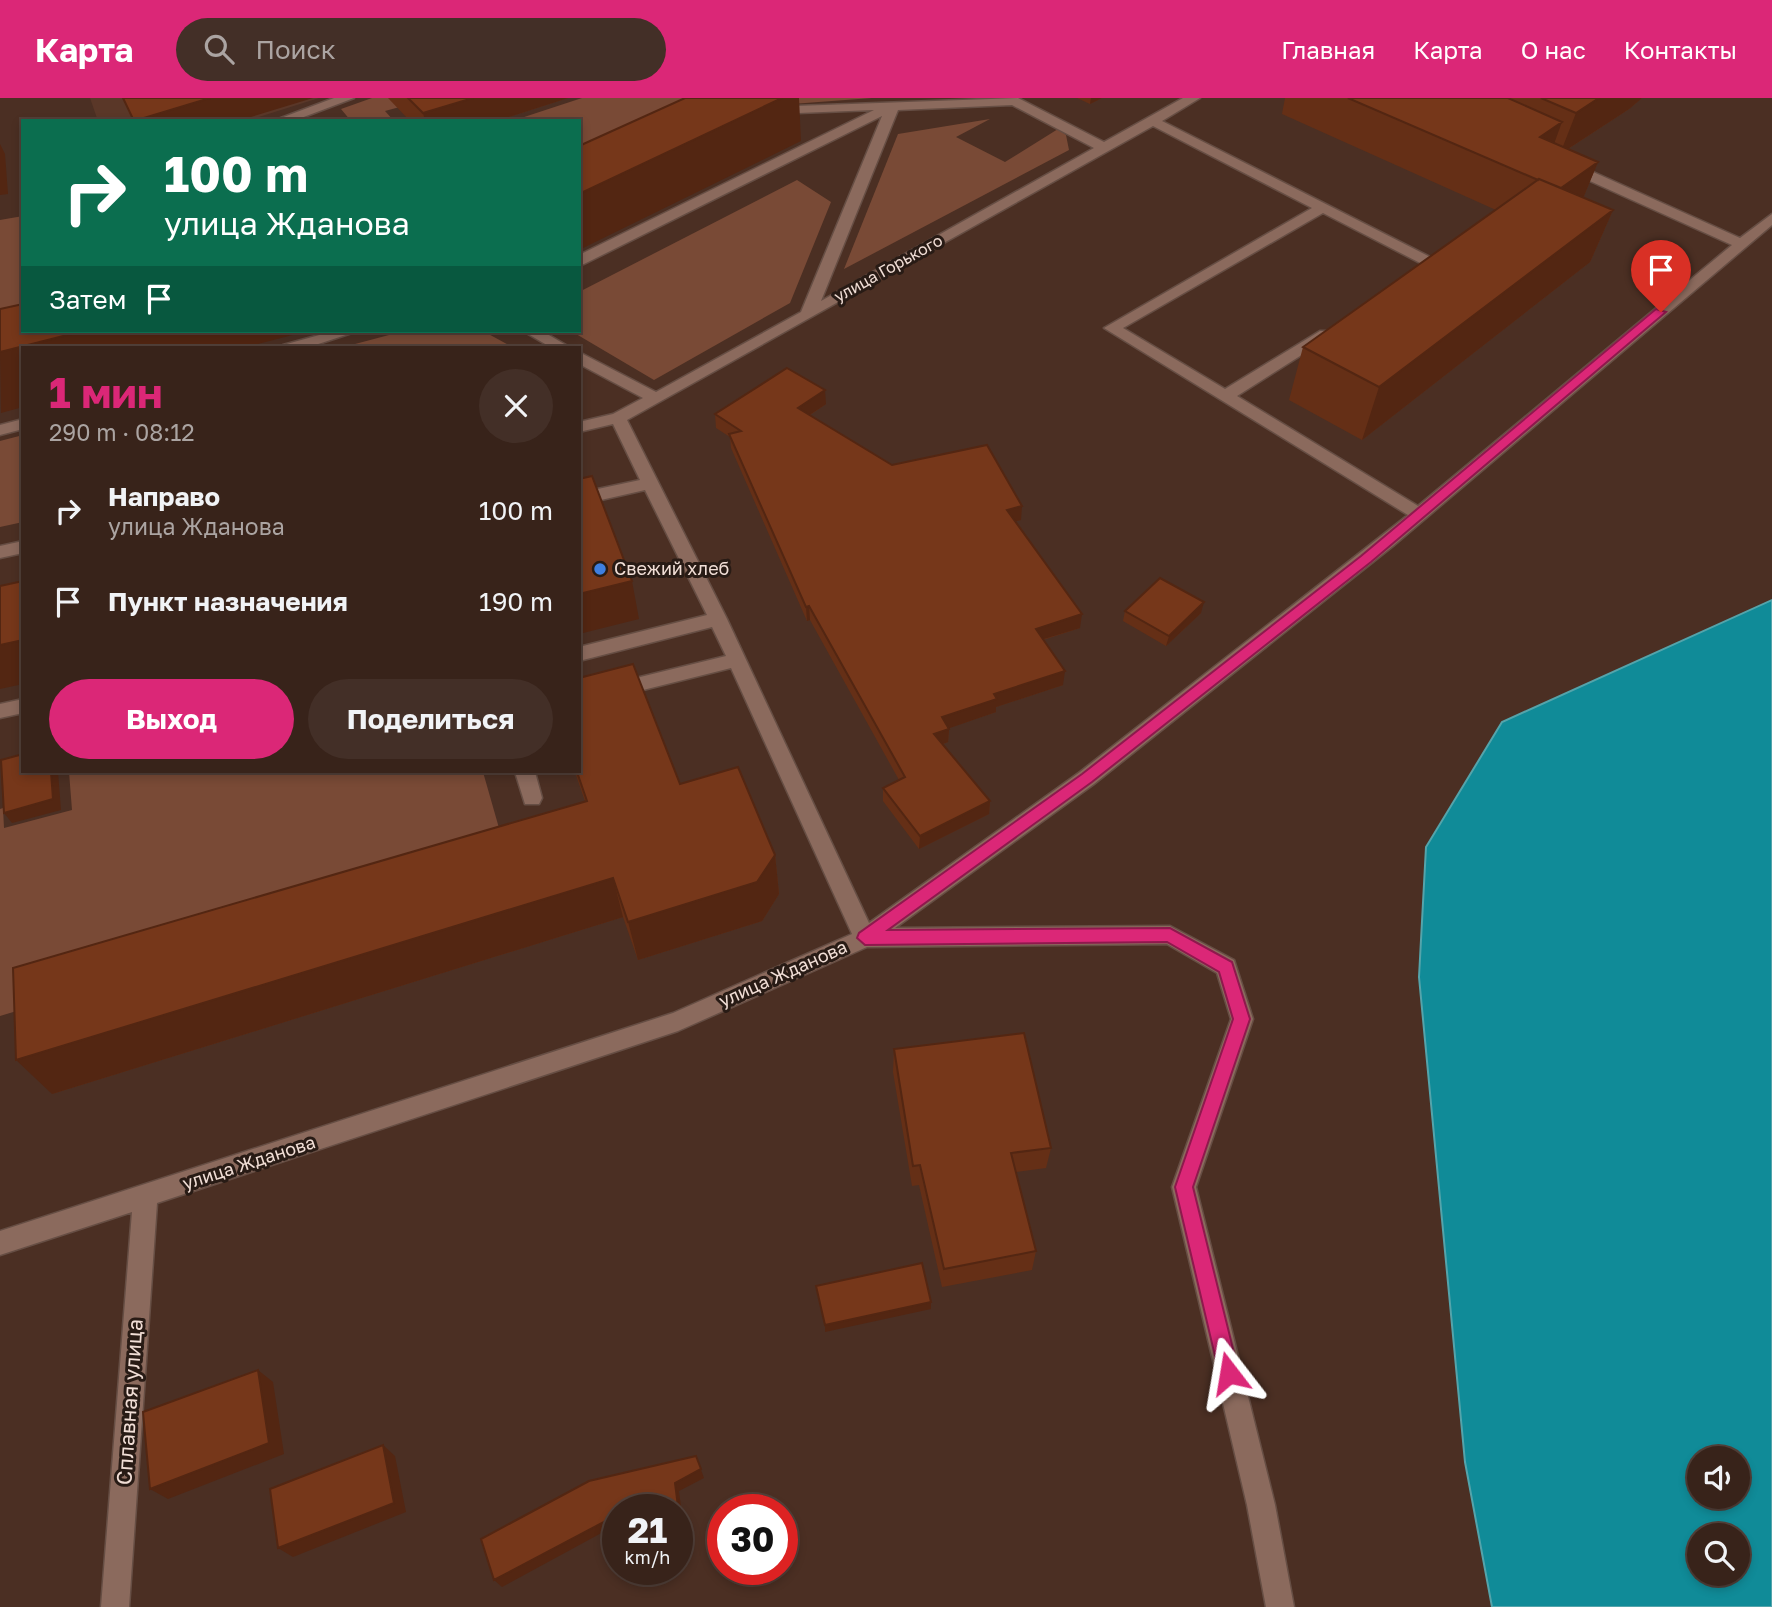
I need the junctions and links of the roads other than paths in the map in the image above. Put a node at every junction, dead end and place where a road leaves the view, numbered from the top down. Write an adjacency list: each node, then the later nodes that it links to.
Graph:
1 (346, 98): 5 (street)
2 (1193, 98): 6 (street, улица Горького)
3 (893, 106): 4 (street); 7 (street); 12 (street); 14 (street)
4 (761, 111)
5 (285, 119)
6 (1153, 121): 7 (street, улица Горького); 9 (street)
7 (1105, 148): 14 (street, улица Горького)
8 (1553, 159): 11 (street)
9 (1322, 208): 13 (street); 21 (street)
10 (1772, 218): 11 (street, улица Жданова)
11 (1740, 243): 29 (street, улица Жданова)
12 (581, 260)
13 (1411, 280)
14 (809, 312): 22 (street, улица Горького)
15 (1342, 324): 21 (street)
16 (344, 333): 18 (street)
17 (535, 333): 19 (street)
18 (296, 346)
19 (560, 346)
20 (581, 358): 22 (street)
21 (1225, 396): 29 (street)
22 (655, 398): 23 (street, улица Горького)
23 (618, 418): 25 (street, улица Горького); 27 (street)
24 (21, 425): 26 (street)
25 (581, 427)
26 (0, 430)
27 (650, 483): 28 (street); 32 (street)
28 (581, 499)
29 (1420, 515): 40 (street, улица Жданова)
30 (21, 547): 31 (street)
31 (0, 552)
32 (718, 619): 33 (street); 34 (street)
33 (581, 653)
34 (737, 660): 35 (street); 40 (street)
35 (581, 699)
36 (21, 707): 37 (street)
37 (0, 712)
38 (525, 773): 39 (street)
39 (532, 799)
40 (865, 938): 41 (street, улица Жданова); 44 (street)
41 (145, 1197): 42 (street, улица Жданова); 43 (street, Сплавная улица)
42 (0, 1243)
43 (115, 1607)
44 (1280, 1607)

